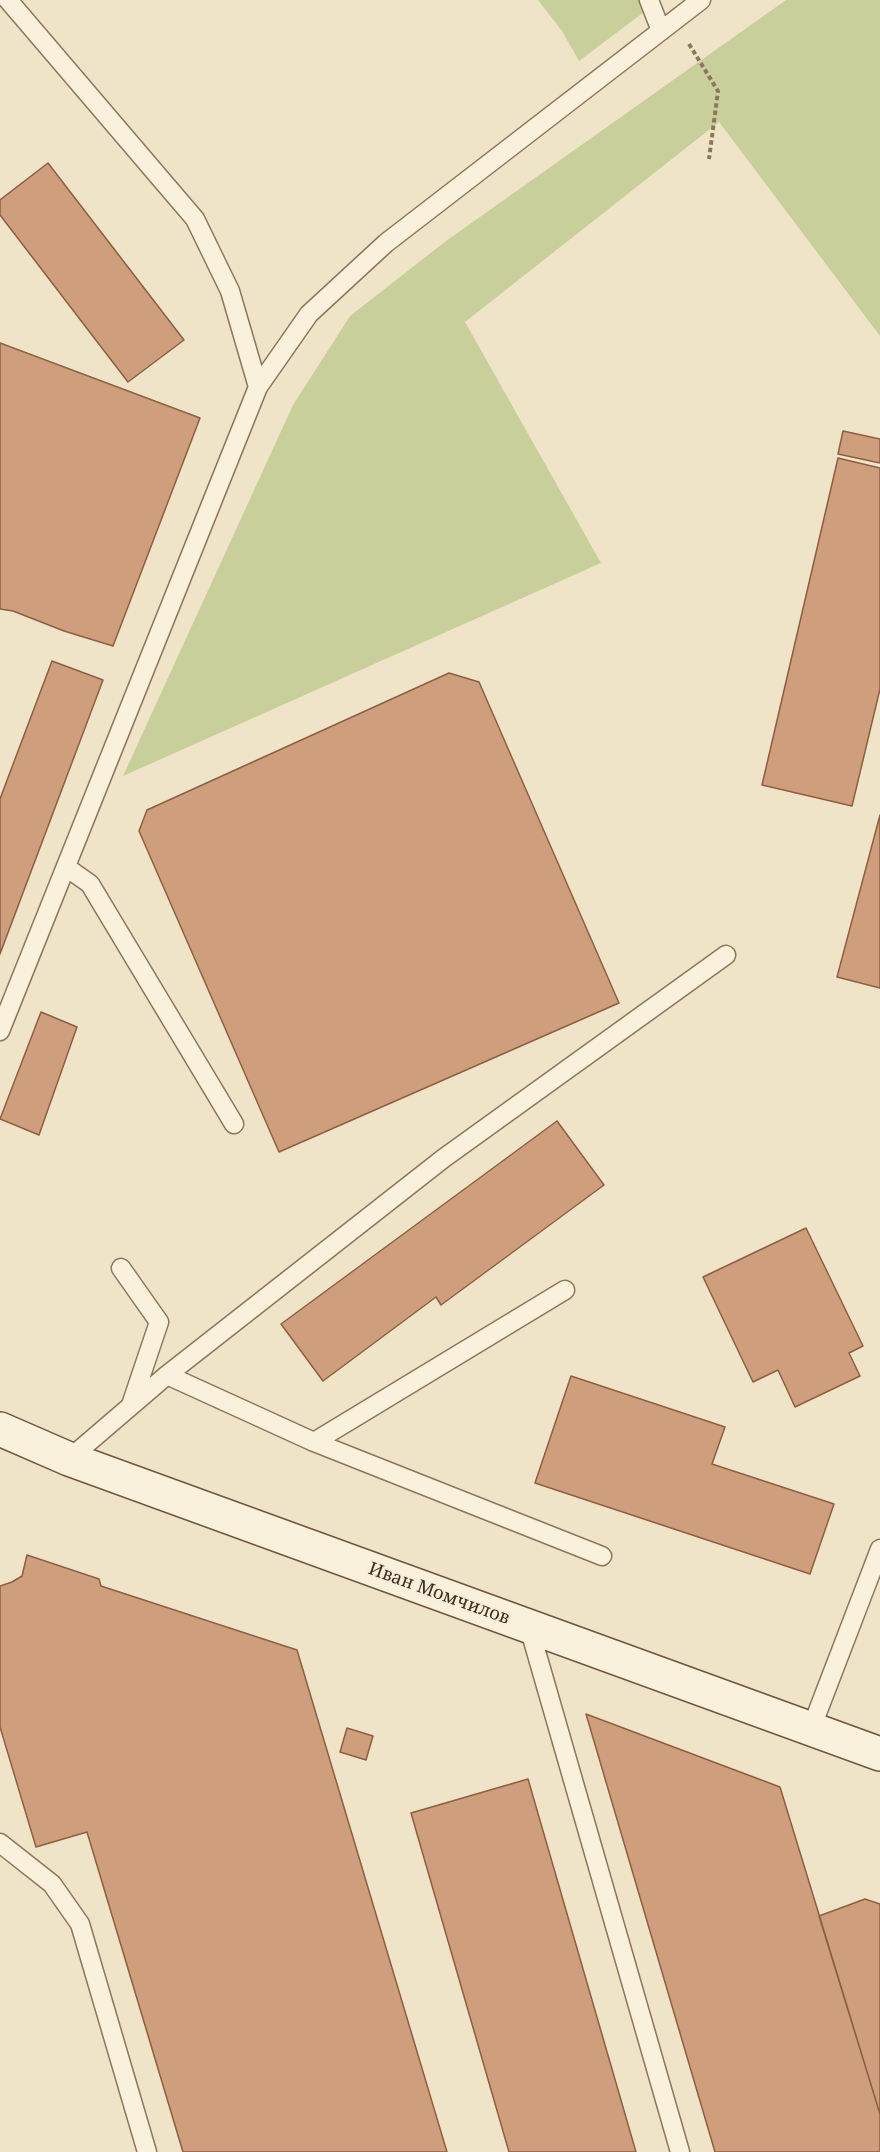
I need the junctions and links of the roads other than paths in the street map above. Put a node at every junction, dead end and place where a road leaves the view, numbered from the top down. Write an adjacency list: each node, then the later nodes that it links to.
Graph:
1 (8, 0): 5 (lane)
2 (649, 0): 4 (lane)
3 (702, 0): 4 (lane)
4 (668, 26): 5 (lane)
5 (258, 387): 6 (lane)
6 (66, 867): 8 (lane); 9 (lane)
7 (726, 955): 12 (lane)
8 (0, 1031)
9 (234, 1124)
10 (121, 1268): 13 (lane)
11 (565, 1290): 15 (lane)
12 (167, 1375): 13 (lane); 15 (lane)
13 (131, 1406): 16 (lane)
14 (1, 1431): 16 (street, Иван Момчилов)
15 (314, 1442): 18 (lane)
16 (69, 1459): 19 (street, Иван Момчилов)
17 (880, 1549): 20 (lane)
18 (602, 1556)
19 (529, 1626): 20 (street, Иван Момчилов); 24 (lane)
20 (811, 1729): 21 (street, Иван Момчилов)
21 (880, 1754)
22 (0, 1843): 23 (lane)
23 (147, 2152)
24 (680, 2152)

